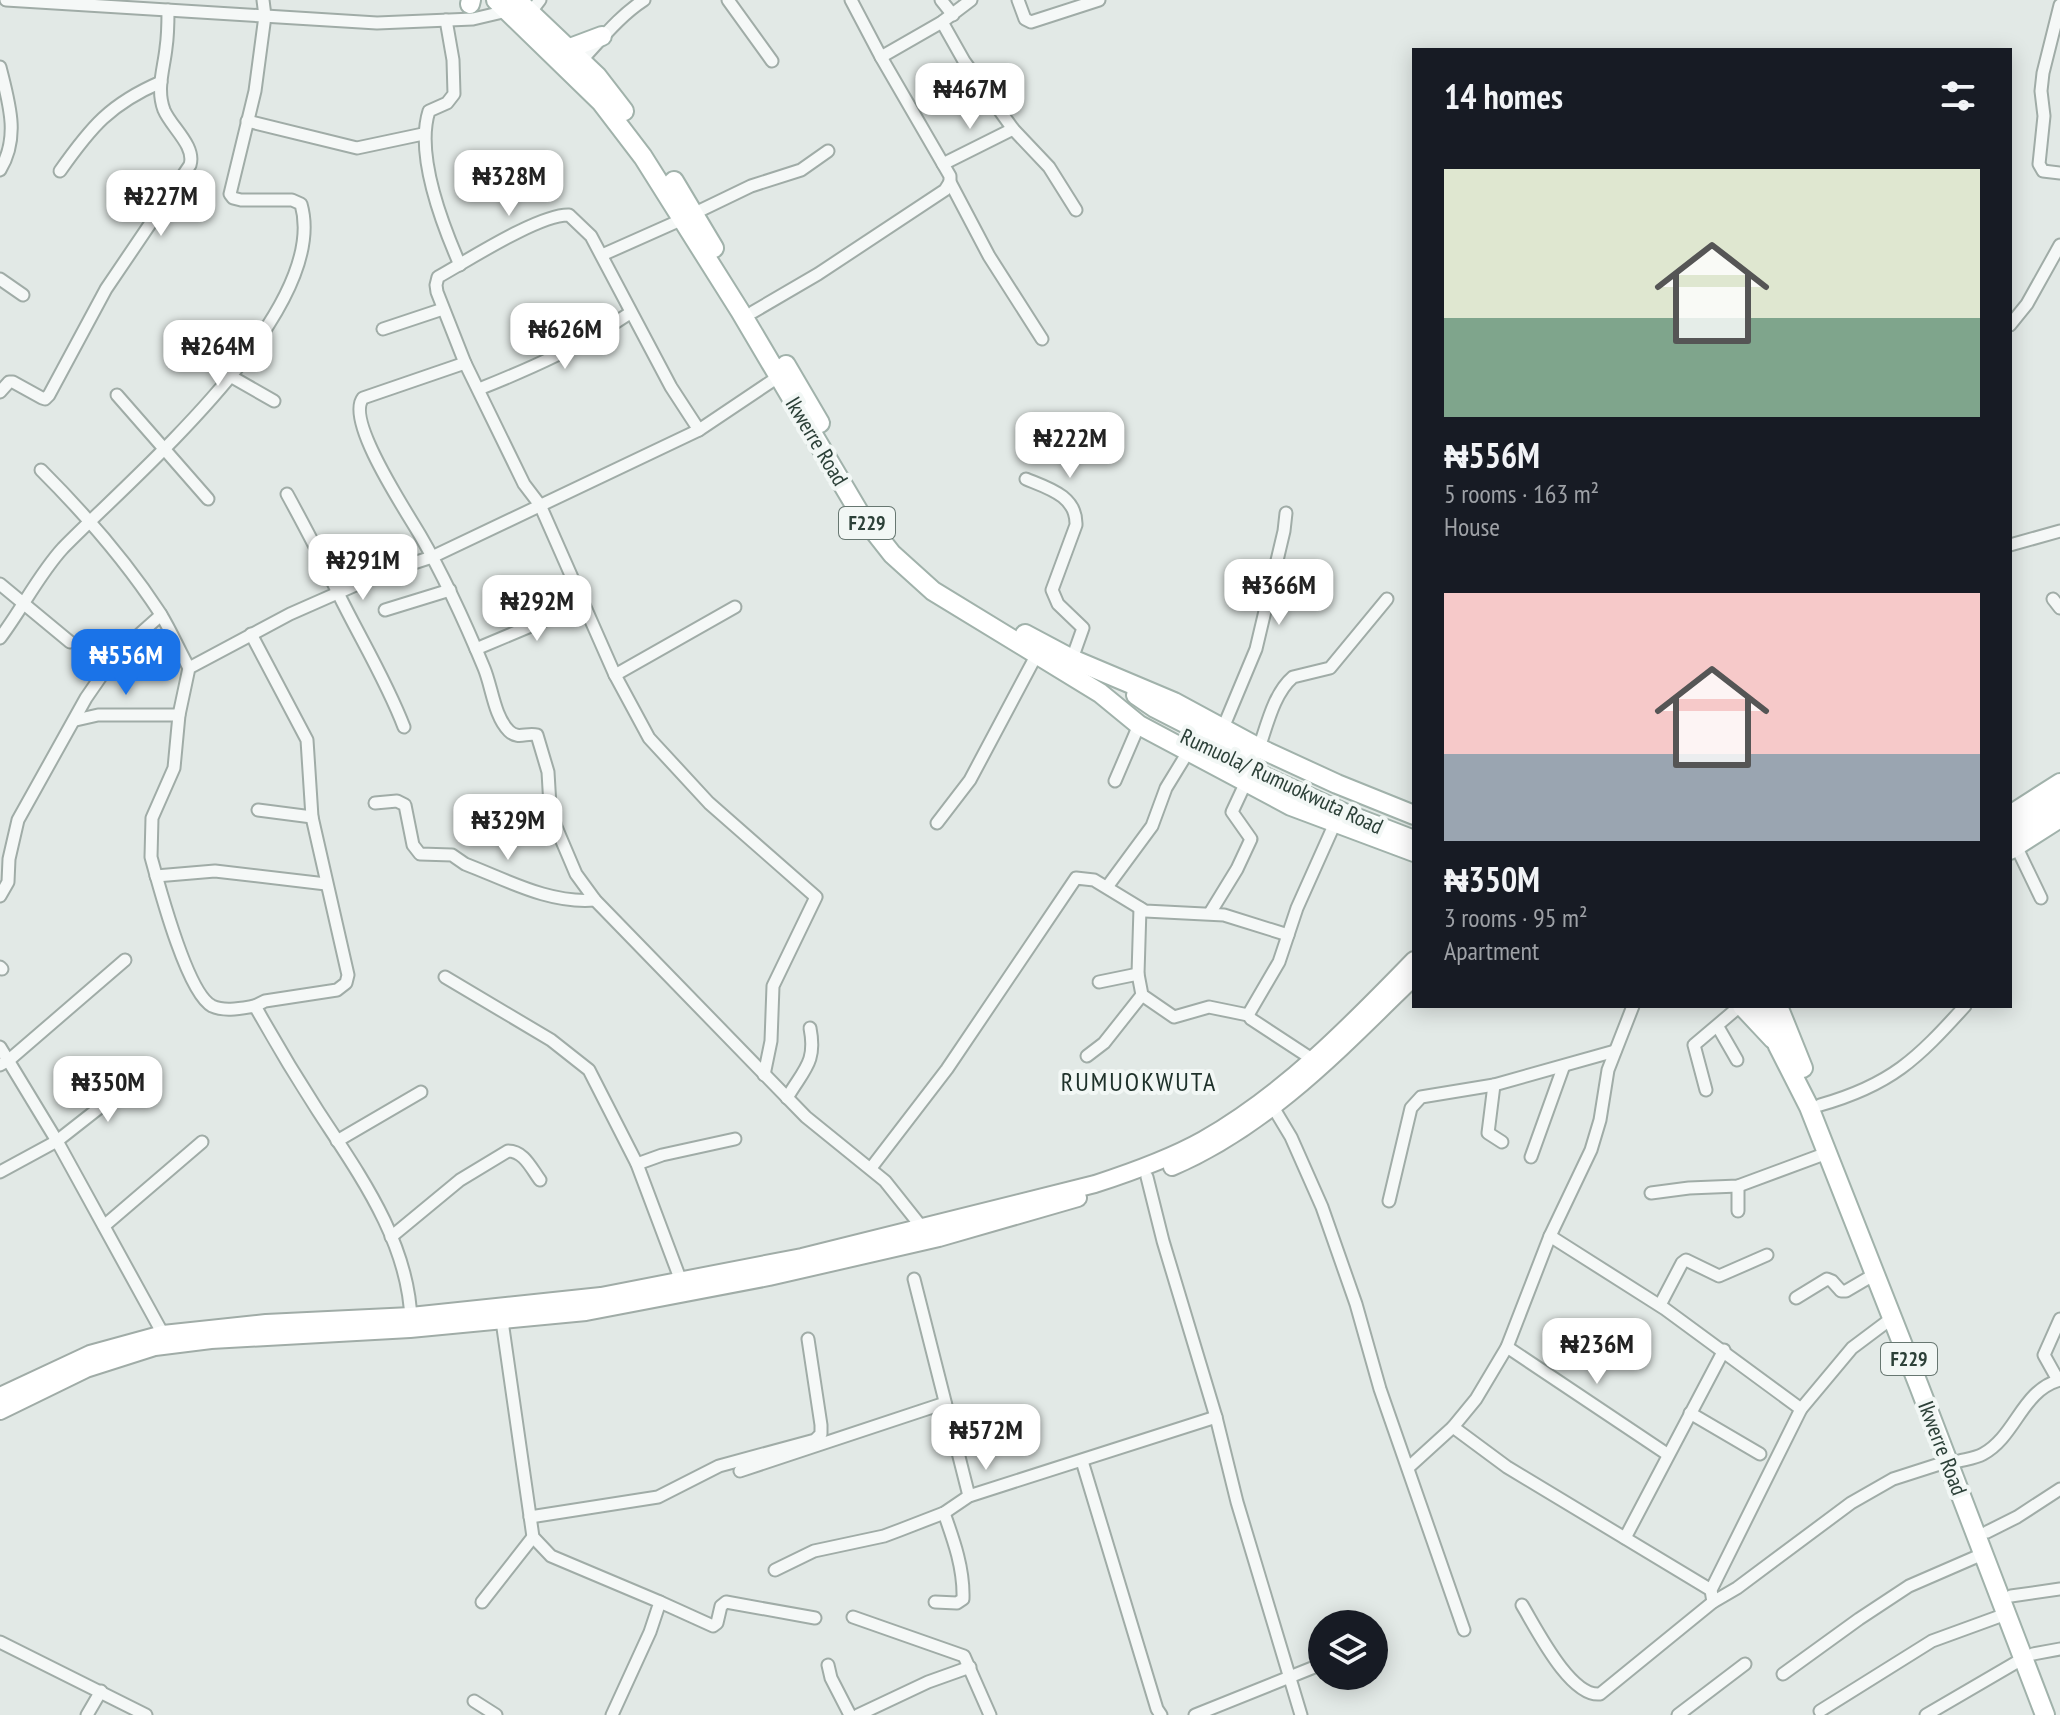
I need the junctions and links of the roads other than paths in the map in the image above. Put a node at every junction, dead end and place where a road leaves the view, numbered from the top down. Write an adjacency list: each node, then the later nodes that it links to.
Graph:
1 (6, 0): 10 (street)
2 (263, 0): 16 (street)
3 (644, 0): 19 (street)
4 (728, 0): 22 (street)
5 (851, 0): 20 (street)
6 (941, 0): 17 (street)
7 (971, 0): 17 (street)
8 (1018, 0): 9 (street)
9 (1099, 0)
10 (20, 1): 12 (street)
11 (472, 1): 18 (street)
12 (93, 3): 15 (street)
13 (518, 5): 18 (street); 21 (main road, Ikwerre Road / F229)
14 (2060, 5): 33 (street)
15 (168, 10): 16 (street); 25 (street)
16 (265, 16): 18 (street); 26 (street)
17 (947, 19): 20 (street); 27 (street)
18 (450, 20): 28 (street)
19 (600, 40): 21 (main road); 24 (main road)
20 (881, 57): 30 (street)
21 (574, 60): 24 (main road, Ikwerre Road / F229); 36 (main road, Ikwerre Road / F229)
22 (772, 61)
23 (0, 67): 31 (street)
24 (597, 76): 36 (main road, Ikwerre Road / F229)
25 (161, 82): 32 (street); 53 (street)
26 (247, 121): 28 (street); 50 (street)
27 (1013, 129): 30 (street); 35 (street)
28 (423, 134): 39 (street)
29 (828, 151): 36 (street)
30 (943, 164): 34 (street)
31 (0, 170)
32 (60, 171)
33 (2060, 173)
34 (950, 182): 43 (street); 47 (street)
35 (1076, 210)
36 (689, 216): 38 (street); 43 (main road, Ikwerre Road / F229); 51 (main road, Ikwerre Road / F229)
37 (2060, 245): 45 (street)
38 (602, 255): 39 (street); 44 (street)
39 (460, 265): 42 (street)
40 (0, 279): 41 (street)
41 (23, 295)
42 (443, 309): 46 (street); 49 (street)
43 (753, 312): 82 (main road, Ikwerre Road / F229)
44 (630, 313): 52 (street); 56 (street)
45 (2012, 322)
46 (383, 329)
47 (1042, 339)
48 (182, 342): 50 (street)
49 (465, 363): 52 (street); 67 (street)
50 (232, 377): 55 (street); 57 (street)
51 (778, 377): 56 (street); 81 (main road, Ikwerre Road / F229)
52 (479, 389): 62 (street)
53 (0, 392)
54 (117, 395): 57 (street)
55 (274, 401)
56 (699, 430): 62 (street)
57 (165, 448): 61 (street); 64 (street)
58 (41, 470): 64 (street)
59 (1026, 479): 82 (street)
60 (287, 494): 70 (street)
61 (208, 499)
62 (540, 505): 67 (street); 72 (street)
63 (1286, 513): 90 (street)
64 (92, 522): 73 (street); 76 (street)
65 (2060, 531): 66 (street)
66 (2012, 544)
67 (432, 557): 69 (street); 70 (street)
68 (0, 584): 73 (street)
69 (450, 590): 75 (street); 80 (street)
70 (339, 593): 77 (street); 89 (street)
71 (1387, 599): 91 (street)
72 (583, 604): 80 (street); 84 (street)
73 (25, 605): 78 (street); 79 (street)
74 (735, 607): 84 (street)
75 (385, 610)
76 (161, 615): 83 (street); 88 (street)
77 (251, 634): 83 (street); 104 (street)
78 (0, 638)
79 (70, 642)
80 (476, 649): 117 (street)
81 (1037, 654): 87 (main road, Ikwerre Road / F229); 106 (street)
82 (1072, 659): 85 (main road, Ikwerre Road / F229)
83 (189, 668): 86 (street)
84 (615, 675): 146 (street)
85 (1111, 677): 87 (main road); 90 (main road, Ikwerre Road / F229)
86 (179, 715): 88 (street); 111 (street)
87 (1149, 718): 92 (main road, Ikwerre Road / F229); 94 (street); 102 (main road, Rumuola/ Rumuokwuta Road); 108 (main road, Rumuola/ Rumuokwuta Road)
88 (76, 720): 112 (street)
89 (404, 727)
90 (1223, 728): 91 (main road, Ikwerre Road / F229)
91 (1259, 748): 101 (main road, Ikwerre Road / F229)
92 (1188, 752): 95 (main road, Ikwerre Road / F229); 114 (street)
93 (2060, 770): 97 (main road)
94 (1115, 781)
95 (1246, 782): 107 (main road, Ikwerre Road / F229); 119 (street)
96 (2060, 783): 103 (main road)
97 (2012, 801)
98 (2060, 802): 109 (main road)
99 (375, 803): 117 (street)
100 (258, 810): 104 (street)
101 (1412, 814)
102 (1412, 814)
103 (2012, 814)
104 (312, 817): 113 (street)
105 (2060, 818): 109 (main road)
106 (937, 823)
107 (1335, 823): 110 (main road, Ikwerre Road / F229); 120 (street)
108 (1412, 839)
109 (2012, 843): 116 (street)
110 (1412, 851)
111 (156, 876): 113 (street); 128 (street)
112 (4, 879): 115 (street)
113 (326, 884): 128 (street)
114 (1107, 887): 118 (street); 162 (street)
115 (0, 896)
116 (2041, 898)
117 (595, 900): 146 (street)
118 (1140, 908): 119 (street); 123 (street)
119 (1210, 913): 120 (street)
120 (1288, 935): 135 (street)
121 (125, 960): 144 (street)
122 (1412, 962): 142 (main road)
123 (1138, 974): 126 (street); 127 (street)
124 (445, 977): 161 (street)
125 (1412, 979): 152 (main road)
126 (1099, 982)
127 (1142, 995): 135 (street); 141 (street)
128 (255, 1006): 156 (street)
129 (1632, 1008): 140 (street)
130 (1739, 1008): 136 (street)
131 (1743, 1008): 138 (main road)
132 (1765, 1008): 138 (main road, Ikwerre Road / F229)
133 (1963, 1008): 153 (street)
134 (1782, 1011): 153 (main road, Ikwerre Road / F229)
135 (1248, 1015): 142 (street)
136 (1718, 1027): 143 (street); 149 (street)
137 (810, 1028): 151 (street)
138 (1778, 1046): 159 (main road, Ikwerre Road / F229)
139 (0, 1047): 144 (street)
140 (1615, 1051): 145 (street); 172 (street)
141 (1087, 1056)
142 (1312, 1059): 152 (main road)
143 (1737, 1060)
144 (5, 1063): 155 (street)
145 (1563, 1068): 148 (street); 160 (street)
146 (764, 1075): 151 (street)
147 (136, 1079): 155 (street)
148 (1494, 1085): 158 (street); 168 (street)
149 (1706, 1090)
150 (421, 1092): 156 (street)
151 (787, 1098): 162 (street)
152 (1270, 1103): 164 (main road); 170 (main road); 200 (street)
153 (1820, 1105): 199 (main road, Ikwerre Road / F229)
154 (735, 1139): 161 (street)
155 (57, 1141): 163 (street); 171 (street)
156 (337, 1141): 173 (street)
157 (202, 1142): 171 (street)
158 (1502, 1142)
159 (1827, 1153): 166 (street); 175 (main road, Ikwerre Road / F229)
160 (1531, 1157)
161 (637, 1164): 177 (street)
162 (871, 1168): 170 (street)
163 (0, 1172)
164 (1147, 1177): 182 (main road); 194 (street)
165 (540, 1180): 173 (street)
166 (1738, 1186): 167 (street); 169 (street)
167 (1651, 1193)
168 (1389, 1201)
169 (1738, 1211)
170 (920, 1225): 177 (main road)
171 (104, 1226): 184 (street)
172 (1550, 1236): 179 (street); 186 (street)
173 (391, 1237): 183 (street)
174 (1767, 1255): 179 (street)
175 (1875, 1274): 178 (street); 180 (main road, Ikwerre Road / F229)
176 (914, 1279): 190 (street)
177 (681, 1281): 183 (main road)
178 (1796, 1298)
179 (1660, 1305): 187 (street)
180 (1892, 1318): 191 (street); 199 (main road, Ikwerre Road / F229)
181 (2060, 1319): 188 (street)
182 (502, 1321): 183 (main road); 205 (street)
183 (410, 1323): 184 (main road); 192 (main road)
184 (163, 1334): 189 (main road)
185 (808, 1339): 205 (street)
186 (1507, 1347): 195 (street); 196 (street)
187 (1724, 1350): 191 (street); 193 (street)
188 (2059, 1380): 199 (street)
189 (0, 1396)
190 (945, 1403): 201 (street); 203 (street)
191 (1801, 1409): 212 (street)
192 (0, 1411)
193 (1690, 1413): 196 (street); 197 (street)
194 (1216, 1417): 198 (street); 229 (street)
195 (1453, 1427): 200 (street); 208 (street)
196 (1667, 1454): 208 (street)
197 (1760, 1454)
198 (1082, 1461): 203 (street); 240 (street)
199 (1954, 1461): 206 (main road, Ikwerre Road / F229); 209 (main road, Ikwerre Road / F229); 212 (street)
200 (1409, 1467): 220 (street)
201 (740, 1471)
202 (2060, 1489): 206 (street)
203 (969, 1496): 204 (street)
204 (944, 1513): 210 (street); 215 (street)
205 (530, 1517): 207 (street)
206 (1987, 1532): 217 (main road, Ikwerre Road / F229)
207 (533, 1537): 213 (street); 214 (street)
208 (1625, 1538): 212 (street)
209 (1985, 1553): 217 (main road, Ikwerre Road / F229); 228 (street)
210 (775, 1570)
211 (2060, 1589): 217 (street)
212 (1712, 1596): 216 (street)
213 (482, 1602)
214 (660, 1602): 219 (street); 236 (street)
215 (935, 1602)
216 (1522, 1605)
217 (2009, 1605): 223 (main road, Ikwerre Road / F229); 232 (street)
218 (853, 1617): 226 (street)
219 (815, 1618)
220 (1464, 1630)
221 (0, 1642): 230 (street)
222 (2060, 1649): 223 (street)
223 (2028, 1656): 244 (street); 245 (main road, Ikwerre Road / F229)
224 (1745, 1664): 243 (street)
225 (828, 1665): 237 (street)
226 (970, 1667): 238 (street); 239 (street)
227 (1308, 1670): 229 (street)
228 (1783, 1674)
229 (1290, 1678): 241 (street); 242 (street)
230 (101, 1691): 233 (street); 234 (street)
231 (474, 1701): 235 (street)
232 (1820, 1711)
233 (87, 1715)
234 (146, 1715)
235 (496, 1715)
236 (612, 1715)
237 (850, 1715)
238 (858, 1715)
239 (990, 1715)
240 (1161, 1715)
241 (1195, 1715)
242 (1301, 1715)
243 (1678, 1715)
244 (1926, 1715)
245 (2052, 1715)

